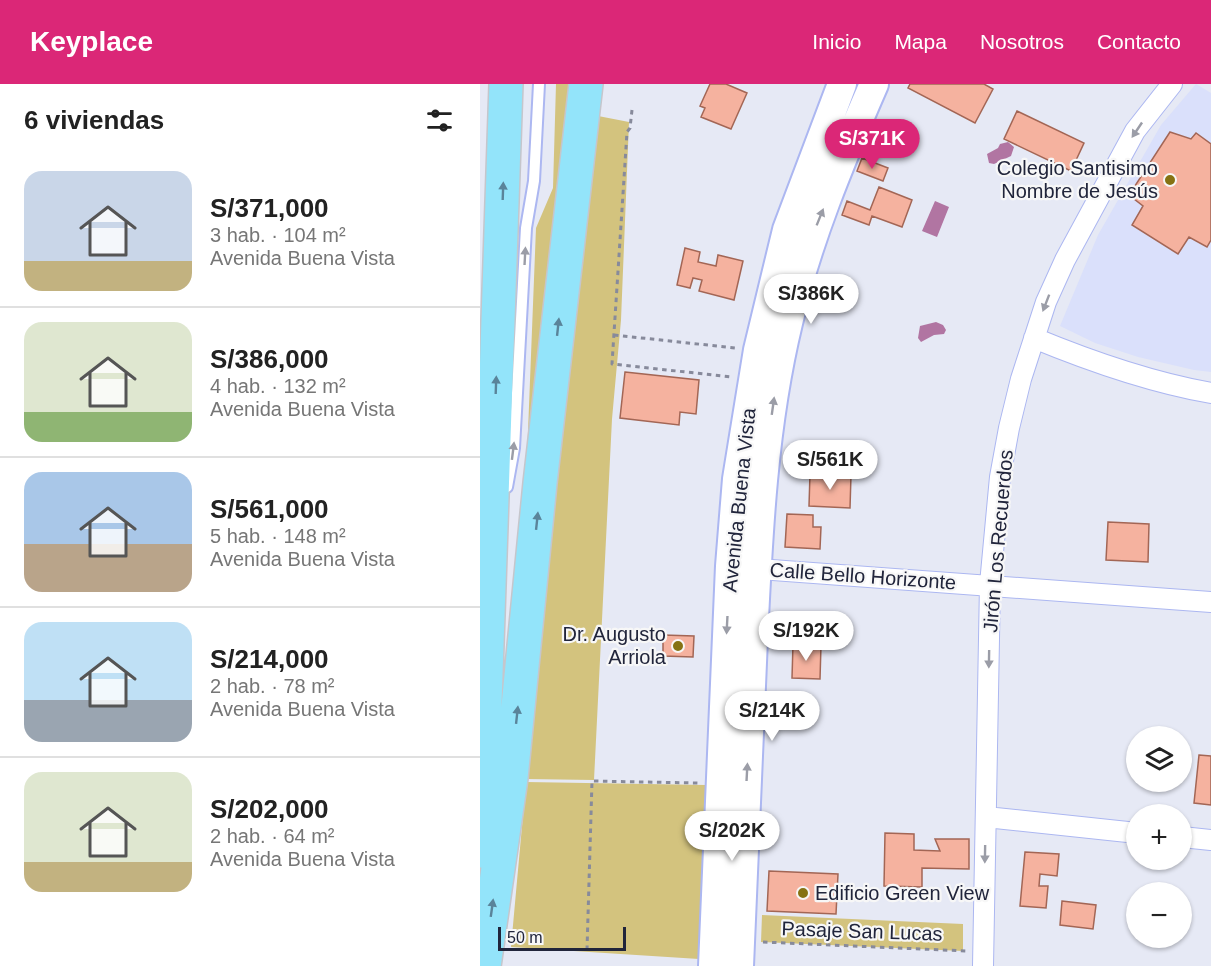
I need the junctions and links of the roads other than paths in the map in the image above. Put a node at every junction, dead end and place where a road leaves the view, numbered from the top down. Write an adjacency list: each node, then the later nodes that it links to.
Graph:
1 (506, 84): 11 (highway, one-way to 1)
2 (538, 84): 11 (lane, one-way to 2)
3 (585, 84): 21 (highway, one-way to 3)
4 (842, 84): 9 (main road, Avenida Buena Vista)
5 (873, 84): 9 (main road, Avenida Buena Vista, one-way to 5)
6 (1172, 84): 7 (street, Jirón Los Recuerdos, one-way to 7)
7 (1034, 338): 8 (street); 10 (street, Jirón Los Recuerdos)
8 (1211, 393)
9 (743, 567): 10 (street, Calle Bello Horizonte); 18 (main road, Avenida Buena Vista)
10 (990, 584): 12 (street, Calle Bello Horizonte); 13 (street, Jirón Los Recuerdos, one-way to 13)
11 (488, 591): 17 (highway)
12 (1211, 602)
13 (986, 817): 14 (street); 20 (street, Jirón Los Recuerdos, one-way to 20)
14 (1126, 832)
15 (1192, 838): 16 (street)
16 (1211, 840)
17 (480, 851)
18 (729, 887): 19 (main road, Avenida Buena Vista); 22 (main road, Avenida Buena Vista)
19 (740, 954)
20 (983, 958)
21 (484, 966)
22 (713, 966)

